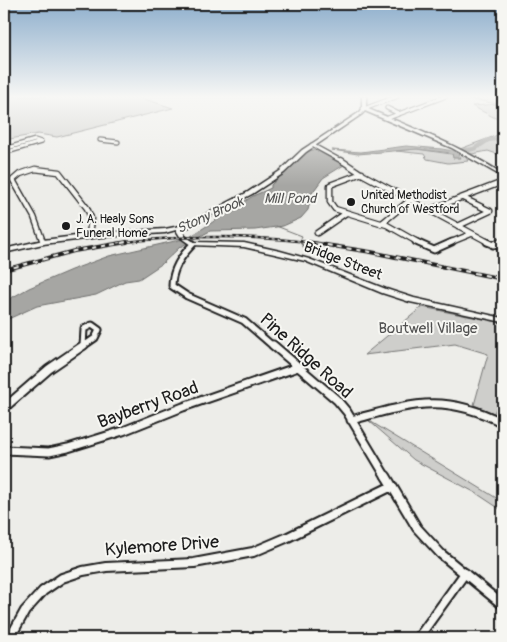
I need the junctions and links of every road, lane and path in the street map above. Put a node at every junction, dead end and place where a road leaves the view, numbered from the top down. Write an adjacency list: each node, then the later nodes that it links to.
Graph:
1 (342, 126): 5 (main road)
2 (406, 126): 9 (main road)
3 (100, 140): 4 (street)
4 (118, 142)
5 (312, 146): 8 (street); 17 (main road)
6 (4, 149): 7 (street)
7 (4, 153)
8 (362, 173): 12 (street); 14 (street)
9 (503, 176)
10 (503, 182): 11 (street)
11 (463, 198): 13 (street); 16 (street)
12 (410, 200): 13 (street); 15 (street)
13 (429, 210): 16 (street)
14 (346, 213): 15 (street); 18 (street)
15 (381, 224): 19 (street)
16 (458, 226): 19 (street)
17 (178, 228): 20 (main road); 23 (main road)
18 (317, 233)
19 (471, 234): 24 (street)
20 (89, 236): 22 (main road); 22 (street)
21 (503, 240): 24 (street)
22 (43, 242): 26 (main road)
23 (189, 242): 27 (main road, Bridge Street); 29 (street, Pine Ridge Road)
24 (493, 245): 25 (street)
25 (503, 248)
26 (4, 251)
27 (503, 320)
28 (83, 346): 30 (street)
29 (298, 367): 31 (street, Pine Ridge Road); 33 (street, Bayberry Road)
30 (4, 408)
31 (351, 420): 32 (street); 34 (street, Pine Ridge Road)
32 (503, 423)
33 (4, 450)
34 (390, 486): 35 (street, Pine Ridge Road); 37 (street, Kylemore Drive)
35 (464, 573): 36 (street, Pine Ridge Road); 38 (street)
36 (503, 605)
37 (10, 638)
38 (418, 638)

